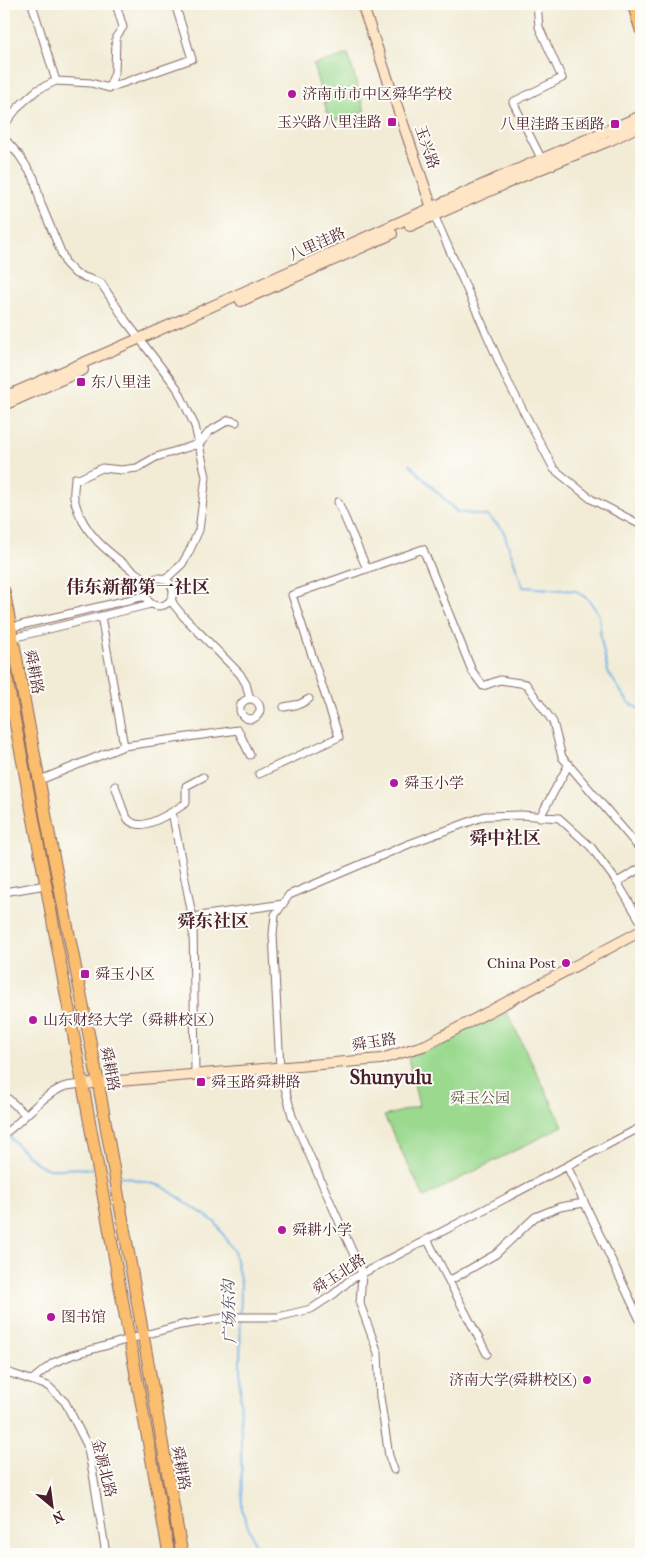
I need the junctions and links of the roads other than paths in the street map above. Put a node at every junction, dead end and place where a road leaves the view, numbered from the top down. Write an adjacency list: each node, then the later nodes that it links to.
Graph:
1 (32, 4): 8 (street)
2 (116, 4): 9 (street)
3 (175, 4): 9 (street)
4 (362, 4): 15 (main road, 玉兴路)
5 (537, 4): 14 (street)
6 (633, 4): 7 (main road)
7 (641, 30)
8 (56, 81): 9 (street); 11 (street)
9 (109, 88)
10 (641, 116): 14 (main road, 八里洼路)
11 (4, 125)
12 (641, 125): 15 (main road, 八里洼路)
13 (4, 138): 16 (street)
14 (542, 160): 15 (main road, 八里洼路)
15 (433, 212): 16 (main road, 八里洼路); 22 (street)
16 (142, 340): 17 (main road, 八里洼路); 18 (main road, 八里洼路); 20 (street)
17 (4, 397)
18 (4, 405)
19 (236, 422): 20 (street)
20 (198, 443): 24 (street); 25 (street)
21 (338, 502): 23 (street)
22 (641, 524)
23 (366, 569): 40 (street); 41 (street)
24 (166, 579): 25 (street); 28 (street)
25 (148, 582): 27 (street)
26 (4, 591): 31 (main road, 舜耕路)
27 (145, 596): 29 (street); 31 (street)
28 (171, 599): 29 (street); 33 (street)
29 (151, 604): 30 (street)
30 (101, 616): 31 (street); 38 (street)
31 (7, 634): 43 (main road, 舜耕路)
32 (4, 664): 50 (main road, 舜耕路)
33 (250, 699): 36 (street); 36 (street)
34 (309, 699): 35 (street)
35 (284, 707)
36 (248, 719): 37 (street)
37 (238, 730): 38 (street); 39 (street)
38 (124, 746): 43 (street)
39 (250, 755)
40 (569, 764): 46 (street); 47 (street)
41 (260, 774)
42 (204, 776): 45 (street)
43 (40, 780): 58 (main road, 舜耕路)
44 (115, 786): 45 (street)
45 (172, 812): 53 (street)
46 (540, 817): 49 (street); 52 (street)
47 (641, 850)
48 (641, 868): 49 (street)
49 (617, 882): 54 (street)
50 (46, 885): 51 (street); 59 (main road, 舜耕路)
51 (4, 892)
52 (283, 904): 53 (street); 56 (street)
53 (193, 920): 57 (street)
54 (641, 922)
55 (641, 931): 56 (main road, 舜玉路)
56 (280, 1068): 57 (main road, 舜玉路); 67 (street)
57 (195, 1074): 58 (main road, 舜玉路)
58 (98, 1082): 59 (main road, 舜玉路); 70 (main road, 舜耕路)
59 (83, 1084): 61 (street); 71 (main road, 舜耕路)
60 (4, 1095): 61 (street)
61 (26, 1115): 63 (street)
62 (641, 1128): 64 (street, 舜玉北路)
63 (4, 1134)
64 (567, 1166): 65 (street); 66 (street, 舜玉北路)
65 (584, 1203): 68 (street); 69 (street)
66 (427, 1239): 67 (street, 舜玉北路); 68 (street)
67 (362, 1273): 70 (street, 舜玉北路); 75 (street)
68 (449, 1282): 72 (street)
69 (640, 1320)
70 (142, 1336): 71 (street, 舜玉北路); 78 (main road, 舜耕路)
71 (129, 1339): 74 (street, 舜玉北路); 77 (main road, 舜耕路)
72 (487, 1354)
73 (4, 1372): 74 (street, 金源北路)
74 (32, 1380): 76 (street, 金源北路)
75 (394, 1470)
76 (106, 1554)
77 (168, 1554)
78 (182, 1554)

